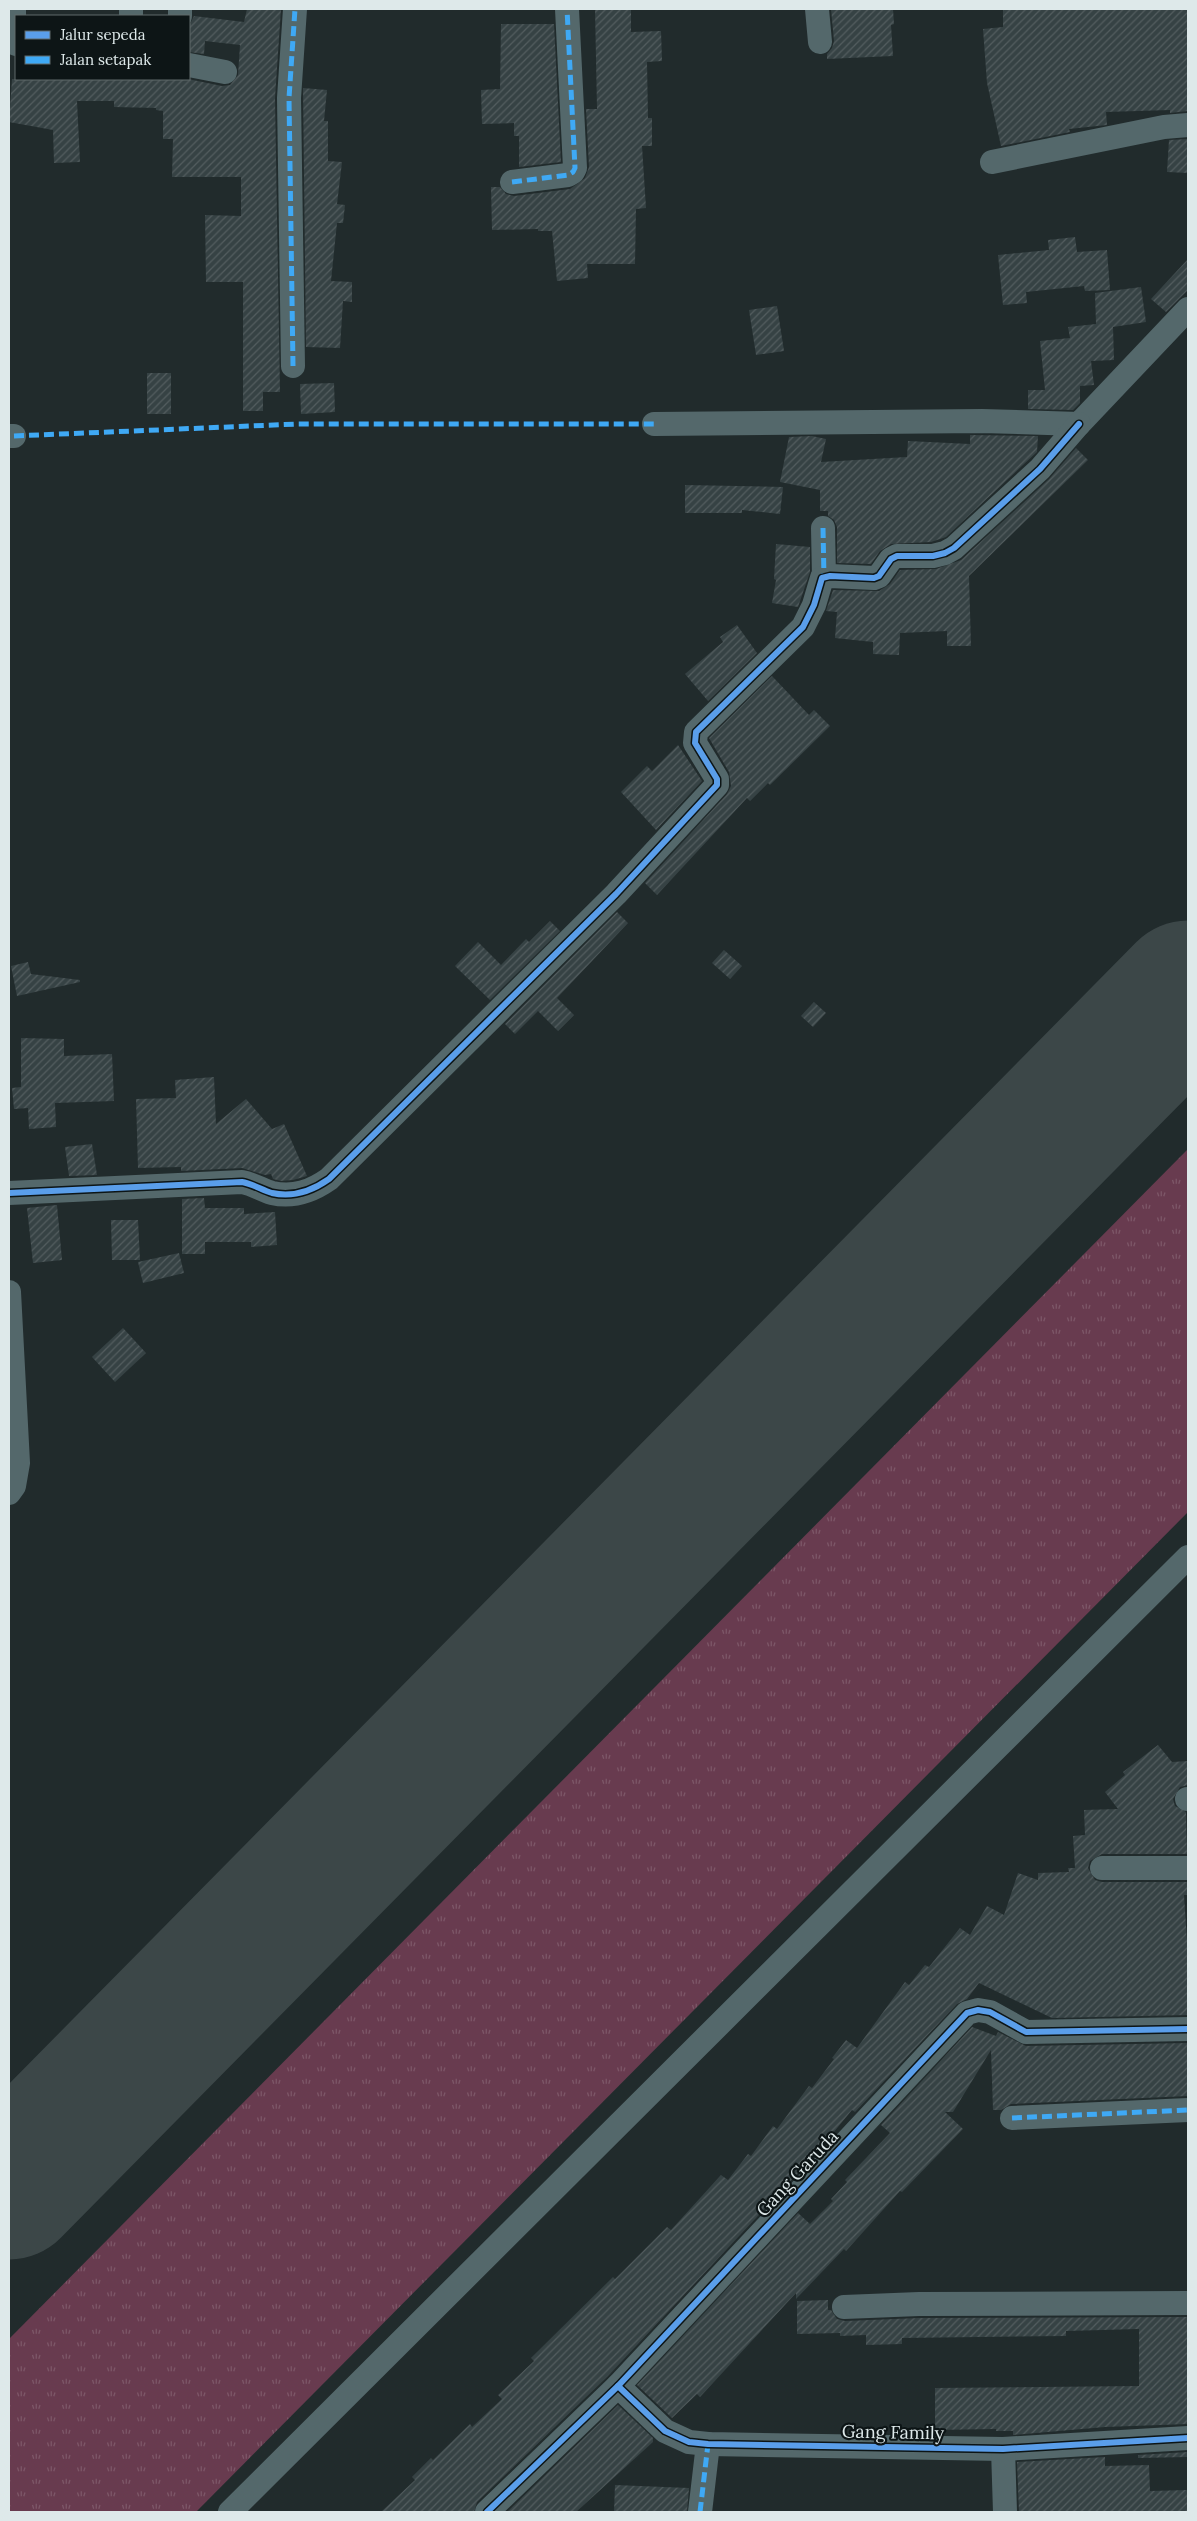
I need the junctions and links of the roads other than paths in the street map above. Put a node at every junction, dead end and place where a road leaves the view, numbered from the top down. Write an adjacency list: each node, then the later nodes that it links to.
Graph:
1 (14, 9): 5 (street)
2 (296, 9): 13 (street)
3 (567, 9): 11 (street)
4 (816, 9): 6 (street)
5 (15, 42)
6 (820, 42)
7 (190, 65): 8 (street)
8 (225, 72)
9 (1188, 125): 10 (street)
10 (992, 162)
11 (512, 182)
12 (1188, 309): 15 (street)
13 (293, 366)
14 (654, 424): 15 (street)
15 (1079, 424): 17 (street)
16 (823, 528): 17 (street)
17 (824, 578): 18 (street)
18 (9, 1193)
19 (9, 1292): 20 (street)
20 (12, 1417): 21 (street)
21 (9, 1493)
22 (1188, 1558): 34 (street)
23 (1102, 1868): 24 (street)
24 (1188, 1868)
25 (1188, 2030): 30 (street, Gang Garuda)
26 (1188, 2110): 27 (street)
27 (1012, 2118)
28 (1188, 2303): 29 (street)
29 (844, 2307)
30 (618, 2386): 32 (street, Gang Family); 35 (street, Gang Garuda)
31 (1188, 2438): 33 (street, Gang Family)
32 (708, 2444): 33 (street, Gang Family); 36 (street)
33 (1003, 2449): 37 (street)
34 (230, 2512)
35 (487, 2512)
36 (700, 2512)
37 (1006, 2512)

